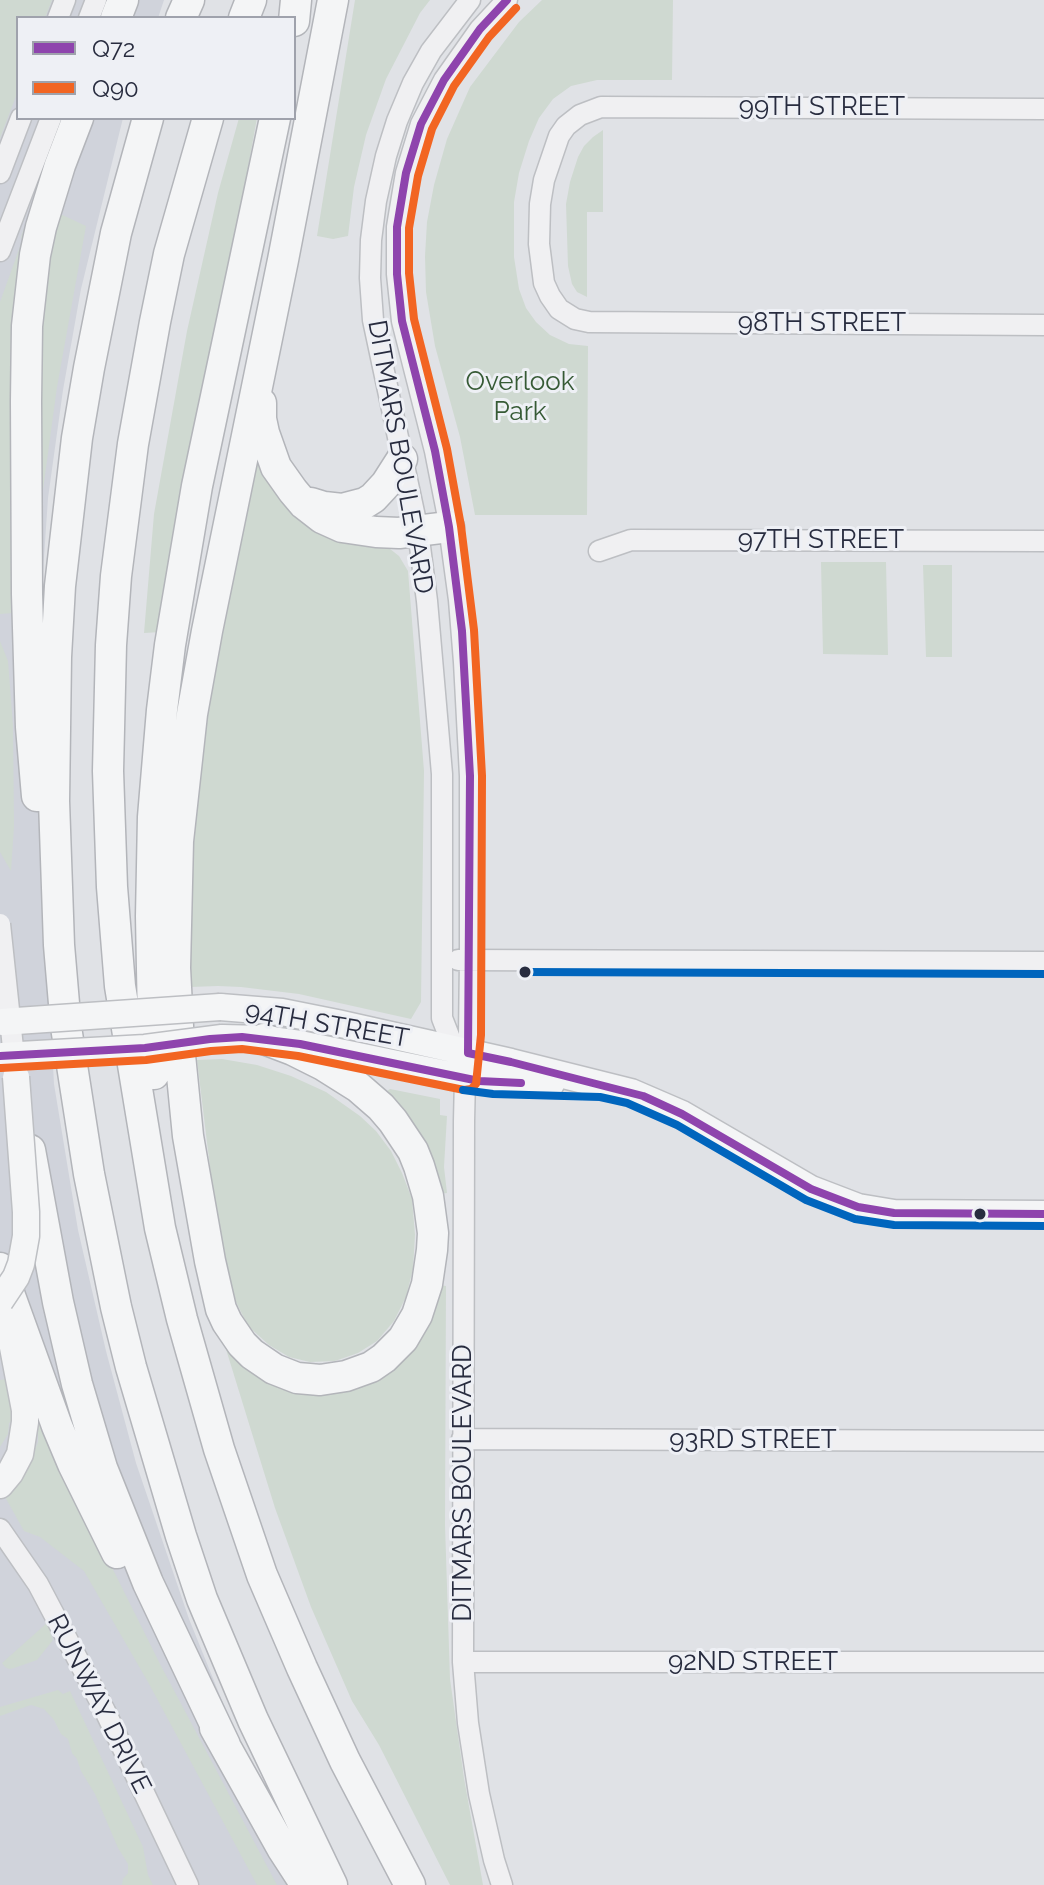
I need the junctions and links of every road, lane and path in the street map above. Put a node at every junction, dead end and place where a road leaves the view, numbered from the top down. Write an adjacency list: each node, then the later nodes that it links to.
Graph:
1 (333, 0): 14 (highway)
2 (470, 0): 16 (street, DITMARS BOULEVARD)
3 (507, 0): 18 (street, DITMARS BOULEVARD)
4 (601, 107): 5 (street, 99TH STREET); 15 (street, 98TH STREET)
5 (1044, 109)
6 (20, 120): 12 (street)
7 (50, 120): 13 (street)
8 (77, 120): 30 (highway)
9 (147, 120): 30 (highway)
10 (207, 120): 32 (highway)
11 (275, 120): 32 (highway)
12 (0, 173)
13 (0, 251)
14 (283, 260): 17 (highway); 27 (highway)
15 (1044, 325)
16 (402, 459): 17 (highway); 19 (street, DITMARS BOULEVARD)
17 (293, 491): 19 (highway)
18 (449, 527): 19 (highway); 24 (street, DITMARS BOULEVARD)
19 (418, 531): 23 (street, DITMARS BOULEVARD)
20 (1044, 541): 21 (street, 97TH STREET)
21 (599, 551)
22 (0, 924): 29 (street, bridge)
23 (442, 960): 24 (street); 28 (street, DITMARS BOULEVARD)
24 (470, 960): 25 (street); 28 (street, DITMARS BOULEVARD)
25 (1044, 962)
26 (1, 1022): 28 (main road, 94TH STREET, bridge)
27 (264, 1039): 28 (main road, 94TH STREET); 29 (main road, 94TH STREET, bridge)
28 (462, 1060): 31 (main road, 94TH STREET); 37 (street, DITMARS BOULEVARD)
29 (6, 1063): 35 (main road, bridge); 44 (highway, bridge)
30 (77, 1106): 47 (highway)
31 (1044, 1214)
32 (160, 1228): 48 (highway)
33 (0, 1268): 44 (highway)
34 (0, 1281): 36 (main road)
35 (0, 1301)
36 (25, 1432): 39 (main road); 40 (main road)
37 (462, 1439): 38 (street, 93RD STREET); 42 (street, DITMARS BOULEVARD)
38 (1044, 1441)
39 (0, 1467)
40 (0, 1485)
41 (0, 1529): 45 (street, RUNWAY DRIVE)
42 (463, 1662): 43 (street, 92ND STREET); 49 (street, DITMARS BOULEVARD)
43 (1044, 1662)
44 (225, 1745): 46 (highway)
45 (188, 1885)
46 (306, 1885)
47 (332, 1885)
48 (410, 1885)
49 (502, 1885)

